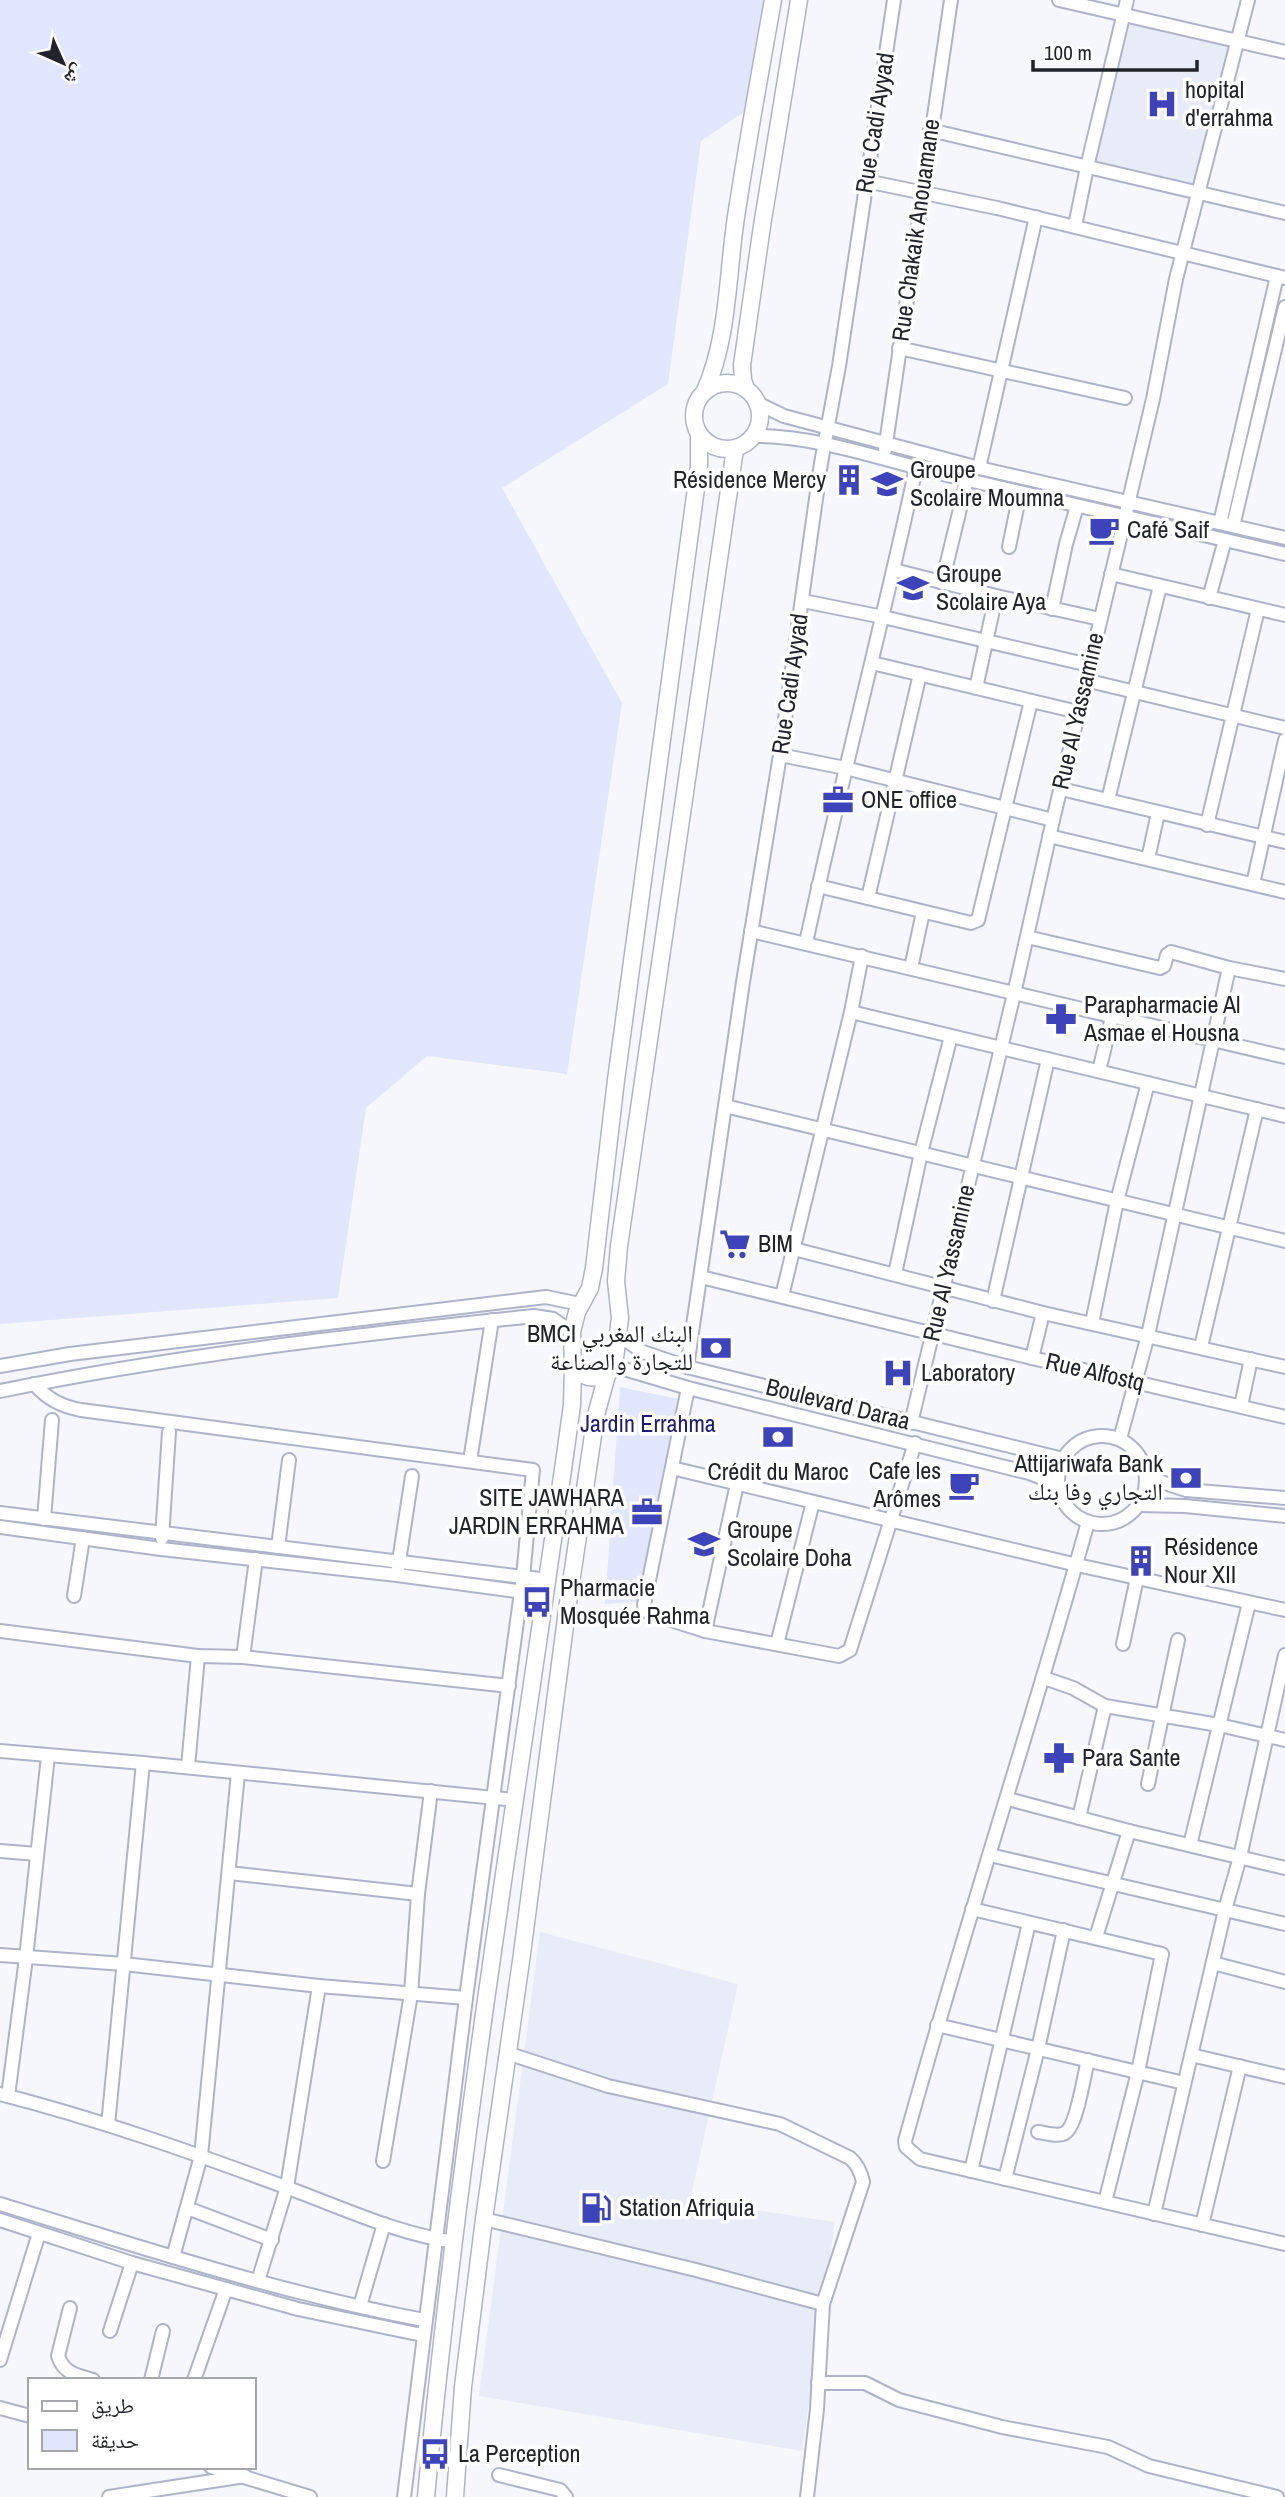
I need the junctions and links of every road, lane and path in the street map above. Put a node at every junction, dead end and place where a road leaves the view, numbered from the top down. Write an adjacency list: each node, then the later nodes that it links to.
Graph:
1 (773, 0): 25 (main road)
2 (799, 0): 24 (main road)
3 (894, 0): 13 (street, Rue Cadi Ayyad)
4 (951, 0): 11 (street, Rue Chakaik Anouamane)
5 (1059, 0): 8 (street)
6 (1127, 0): 8 (street)
7 (1248, 0): 9 (street, Rue Al Yassamine)
8 (1123, 15): 9 (street); 12 (street)
9 (1238, 40): 10 (street); 15 (street, Rue Al Yassamine)
10 (1285, 52)
11 (930, 130): 12 (street); 14 (street, Rue Chakaik Anouamane)
12 (1087, 167): 15 (street); 18 (street)
13 (866, 181): 14 (street); 28 (street, Rue Cadi Ayyad)
14 (921, 192): 17 (street); 22 (street, Rue Chakaik Anouamane)
15 (1200, 192): 16 (street); 19 (street, Rue Al Yassamine)
16 (1285, 213)
17 (1036, 217): 18 (street); 23 (street)
18 (1075, 226): 19 (street)
19 (1183, 253): 20 (street); 39 (street, Rue Al Yassamine)
20 (1281, 277): 42 (street)
21 (1285, 307): 42 (street)
22 (899, 348): 23 (street); 31 (street, Rue Chakaik Anouamane)
23 (1001, 371): 26 (street); 36 (street)
24 (746, 389): 25 (main road); 27 (main road)
25 (705, 391): 29 (main road)
26 (1125, 398)
27 (757, 403): 28 (street); 30 (main road)
28 (829, 427): 31 (street); 32 (street, Rue Cadi Ayyad)
29 (699, 435): 33 (main road); 122 (main road)
30 (754, 436): 32 (street); 33 (main road)
31 (886, 442): 34 (street, Rue Chakaik Anouamane); 36 (street)
32 (825, 445): 34 (street); 53 (street, Rue Cadi Ayyad)
33 (735, 449): 123 (main road)
34 (883, 460): 35 (street)
35 (916, 468): 37 (street); 47 (street)
36 (979, 468): 39 (street)
37 (967, 480): 38 (street); 49 (street)
38 (1020, 494): 40 (street); 45 (street)
39 (1129, 502): 41 (street, Rue Al Yassamine); 42 (street)
40 (1077, 506): 41 (street); 54 (street)
41 (1125, 516): 44 (street); 48 (street, Rue Al Yassamine)
42 (1226, 524): 43 (street)
43 (1285, 538)
44 (1225, 540): 46 (street); 52 (street)
45 (1009, 547)
46 (1285, 554)
47 (894, 570): 49 (street); 57 (street)
48 (1111, 574): 50 (street); 58 (street, Rue Al Yassamine)
49 (942, 583): 51 (street)
50 (1160, 586): 52 (street); 65 (street)
51 (996, 596): 54 (street); 59 (street)
52 (1209, 598): 55 (street)
53 (803, 601): 57 (street); 71 (street, Rue Cadi Ayyad)
54 (1052, 609): 58 (street)
55 (1258, 609): 56 (street); 68 (street)
56 (1285, 615)
57 (883, 617): 59 (street); 60 (street)
58 (1100, 619): 61 (street, Rue Al Yassamine)
59 (987, 640): 61 (street); 64 (street)
60 (872, 663): 62 (street); 72 (street)
61 (1089, 665): 63 (street, Rue Al Yassamine)
62 (920, 674): 64 (street); 73 (street)
63 (1085, 680): 65 (street); 67 (street, Rue Al Yassamine)
64 (976, 688): 66 (street)
65 (1135, 692): 68 (street); 75 (street)
66 (1031, 701): 67 (street); 76 (street)
67 (1078, 712): 74 (street, Rue Al Yassamine)
68 (1233, 715): 69 (street); 79 (street)
69 (1285, 729)
70 (1285, 740): 81 (street)
71 (780, 755): 72 (street); 89 (street, Rue Cadi Ayyad)
72 (845, 768): 73 (street); 85 (street)
73 (895, 780): 76 (street); 87 (street)
74 (1061, 789): 75 (street); 78 (street, Rue Al Yassamine)
75 (1108, 800): 77 (street)
76 (1005, 808): 78 (street); 88 (street)
77 (1158, 813): 79 (street); 83 (street)
78 (1053, 820): 80 (street, Rue Al Yassamine)
79 (1207, 825): 81 (street)
80 (1049, 836): 83 (street); 90 (street, Rue Al Yassamine)
81 (1262, 837): 82 (street); 84 (street)
82 (1285, 842)
83 (1148, 859): 84 (street)
84 (1253, 884): 86 (street)
85 (818, 886): 87 (street); 91 (street)
86 (1285, 892)
87 (868, 898): 88 (street)
88 (923, 912): 93 (street)
89 (751, 931): 91 (street); 107 (street, Rue Cadi Ayyad)
90 (1027, 937): 94 (street); 96 (street, Rue Al Yassamine)
91 (806, 943): 92 (street)
92 (862, 956): 93 (street); 97 (street)
93 (911, 968): 96 (street)
94 (1229, 968): 95 (street); 100 (street)
95 (1285, 979)
96 (1014, 994): 98 (street); 101 (street, Rue Al Yassamine)
97 (851, 1012): 99 (street); 110 (street)
98 (1112, 1017): 100 (street); 104 (street)
99 (951, 1036): 101 (street); 111 (street)
100 (1212, 1040): 102 (street); 106 (street)
101 (1001, 1048): 103 (street); 112 (street, Rue Al Yassamine)
102 (1285, 1057)
103 (1048, 1059): 104 (street); 113 (street)
104 (1099, 1071): 105 (street)
105 (1148, 1083): 106 (street); 114 (street)
106 (1200, 1096): 108 (street); 115 (street)
107 (725, 1106): 110 (street); 120 (street, Rue Cadi Ayyad)
108 (1257, 1109): 109 (street); 116 (street)
109 (1285, 1116)
110 (822, 1130): 111 (street); 118 (street)
111 (921, 1153): 112 (street); 119 (street)
112 (972, 1166): 113 (street); 121 (street, Rue Al Yassamine)
113 (1021, 1178): 114 (street); 125 (street)
114 (1117, 1201): 115 (street); 129 (street)
115 (1174, 1214): 116 (street); 133 (street)
116 (1229, 1227): 117 (street); 134 (street)
117 (1285, 1241)
118 (794, 1249): 119 (street); 124 (street)
119 (895, 1274): 121 (street)
120 (701, 1277): 124 (street, Rue Alfostq); 139 (street, Rue Cadi Ayyad)
121 (944, 1287): 125 (street); 131 (street, Rue Al Yassamine)
122 (590, 1288): 123 (main road); 126 (main road)
123 (617, 1296): 132 (main road)
124 (782, 1296): 131 (street, Rue Alfostq)
125 (993, 1301): 127 (street)
126 (580, 1304): 130 (main road); 137 (street)
127 (1043, 1313): 129 (street); 135 (street)
128 (492, 1320): 130 (street); 143 (street); 155 (street)
129 (1092, 1323): 133 (street)
130 (572, 1332): 138 (main road)
131 (933, 1333): 135 (street, Rue Alfostq); 149 (street, Rue Al Yassamine)
132 (618, 1335): 139 (street, Boulevard Daraa); 141 (main road)
133 (1148, 1335): 134 (street); 142 (street)
134 (1201, 1347): 136 (street)
135 (1032, 1358): 142 (street, Rue Alfostq)
136 (1251, 1359): 140 (street); 146 (street)
137 (0, 1366)
138 (573, 1367): 141 (main road); 180 (main road)
139 (687, 1367): 149 (street, Boulevard Daraa)
140 (1285, 1367)
141 (611, 1371): 144 (street, Boulevard Daraa); 239 (main road)
142 (1135, 1381): 146 (street, Rue Alfostq); 151 (street)
143 (34, 1384): 145 (street); 155 (street)
144 (688, 1388): 152 (street, Boulevard Daraa); 156 (street)
145 (0, 1391)
146 (1241, 1406): 147 (street, Rue Alfostq)
147 (1285, 1417)
148 (52, 1420): 166 (street)
149 (911, 1423): 153 (street, Boulevard Daraa)
150 (169, 1432): 170 (street)
151 (1120, 1439): 153 (street); 158 (street)
152 (915, 1443): 160 (street, Boulevard Daraa); 167 (street)
153 (1063, 1459): 160 (street)
154 (289, 1460): 172 (street)
155 (470, 1461): 178 (street)
156 (672, 1468): 159 (street); 186 (street)
157 (412, 1476): 175 (street)
158 (1146, 1477): 161 (street); 163 (street)
159 (737, 1483): 162 (street); 186 (street)
160 (1058, 1484): 168 (street)
161 (1285, 1498)
162 (813, 1502): 167 (street); 188 (street)
163 (1138, 1505): 165 (street); 168 (street)
164 (0, 1513): 166 (street)
165 (1285, 1516)
166 (44, 1519): 170 (street)
167 (891, 1521): 176 (street); 188 (street)
168 (1088, 1522): 176 (street)
169 (0, 1527): 171 (street)
170 (163, 1532): 172 (street); 173 (street)
171 (83, 1538): 173 (street); 182 (street)
172 (278, 1547): 175 (street)
173 (161, 1549): 174 (street)
174 (256, 1559): 177 (street); 192 (street)
175 (398, 1561): 177 (street); 178 (street)
176 (1077, 1565): 179 (street); 193 (street)
177 (397, 1575): 181 (street)
178 (523, 1577): 180 (street); 181 (street)
179 (1137, 1578): 183 (street); 189 (street)
180 (547, 1588): 181 (street); 209 (main road)
181 (522, 1591): 194 (street)
182 (74, 1597)
183 (1249, 1603): 184 (street); 197 (street)
184 (1285, 1610)
185 (0, 1631): 191 (street)
186 (705, 1631): 188 (street)
187 (1178, 1640): 196 (street)
188 (777, 1644)
189 (1122, 1644)
190 (1285, 1655): 198 (street)
191 (198, 1656): 192 (street); 203 (street)
192 (243, 1657): 194 (street)
193 (1044, 1678): 195 (street); 208 (street)
194 (509, 1686): 207 (street)
195 (1105, 1706): 196 (street); 210 (street)
196 (1164, 1716): 197 (street); 205 (street)
197 (1219, 1725): 198 (street); 212 (street)
198 (1266, 1735): 199 (street); 216 (street)
199 (1285, 1740)
200 (0, 1751): 201 (street)
201 (48, 1756): 202 (street); 214 (street)
202 (143, 1763): 203 (street); 230 (street)
203 (188, 1768): 204 (street)
204 (237, 1773): 206 (street); 218 (street)
205 (1148, 1784)
206 (431, 1791): 207 (street); 220 (street)
207 (493, 1798): 209 (street); 235 (street)
208 (1007, 1799): 210 (street); 215 (street)
209 (515, 1800): 265 (main road)
210 (1079, 1818): 211 (street)
211 (1129, 1831): 212 (street); 219 (street)
212 (1190, 1845): 216 (street)
213 (0, 1851): 214 (street)
214 (37, 1854): 228 (street)
215 (990, 1855): 219 (street); 221 (street)
216 (1240, 1857): 217 (street); 222 (street)
217 (1285, 1868)
218 (229, 1873): 220 (street); 231 (street)
219 (1112, 1884): 222 (street); 226 (street)
220 (418, 1894): 234 (street)
221 (972, 1909): 223 (street); 236 (street)
222 (1225, 1910): 224 (street); 229 (street)
223 (1029, 1923): 225 (street); 237 (street)
224 (1285, 1924)
225 (1064, 1930): 226 (street); 238 (street)
226 (1096, 1937): 243 (street)
227 (0, 1955): 228 (street)
228 (26, 1958): 230 (street); 246 (street)
229 (1213, 1963): 232 (street); 240 (street)
230 (124, 1964): 231 (street); 247 (street)
231 (220, 1974): 233 (street); 249 (street)
232 (1285, 1982)
233 (319, 1986): 234 (street); 253 (street)
234 (411, 1994): 235 (street); 250 (street)
235 (466, 1998): 263 (street)
236 (937, 2025): 237 (street); 251 (street)
237 (1001, 2041): 238 (street); 251 (street)
238 (1038, 2049): 241 (street); 252 (street)
239 (507, 2053): 258 (main road); 271 (street)
240 (1191, 2055): 242 (street); 245 (street)
241 (1087, 2060): 243 (street); 248 (street)
242 (1240, 2066): 244 (street); 261 (street)
243 (1138, 2072): 245 (street); 254 (street)
244 (1285, 2077)
245 (1184, 2083): 257 (street)
246 (4, 2095): 247 (street)
247 (108, 2125): 249 (street)
248 (1038, 2132)
249 (201, 2156): 253 (street); 256 (street)
250 (383, 2161)
251 (971, 2171): 252 (street)
252 (1005, 2179): 254 (street)
253 (287, 2188): 260 (street); 264 (street)
254 (1105, 2202): 257 (street)
255 (0, 2204): 267 (street)
256 (187, 2208): 264 (street); 267 (street)
257 (1154, 2214): 261 (street)
258 (484, 2219): 271 (street); 292 (main road)
259 (0, 2220): 262 (street)
260 (384, 2224): 263 (street); 272 (street)
261 (1202, 2225): 266 (street)
262 (38, 2234): 268 (street); 278 (street)
263 (436, 2239): 265 (street); 274 (street)
264 (272, 2240): 269 (street)
265 (455, 2242): 291 (main road)
266 (1285, 2244)
267 (173, 2257): 269 (street)
268 (132, 2263): 270 (street); 275 (street)
269 (258, 2281): 272 (street)
270 (226, 2289): 277 (street); 281 (street)
271 (824, 2304): 282 (street)
272 (360, 2306): 274 (street)
273 (70, 2308): 279 (street)
274 (424, 2320): 277 (street)
275 (110, 2331)
276 (163, 2331): 280 (street)
277 (422, 2335): 290 (street)
278 (1, 2354)
279 (87, 2378)
280 (151, 2378)
281 (195, 2378)
282 (818, 2383): 294 (street); 295 (street)
283 (0, 2408): 284 (street)
284 (28, 2415)
285 (219, 2469): 287 (street)
286 (499, 2475): 293 (street)
287 (245, 2476): 288 (street); 289 (street)
288 (109, 2497)
289 (310, 2497)
290 (404, 2497)
291 (426, 2497)
292 (455, 2497)
293 (566, 2497)
294 (807, 2497)
295 (1277, 2497)

